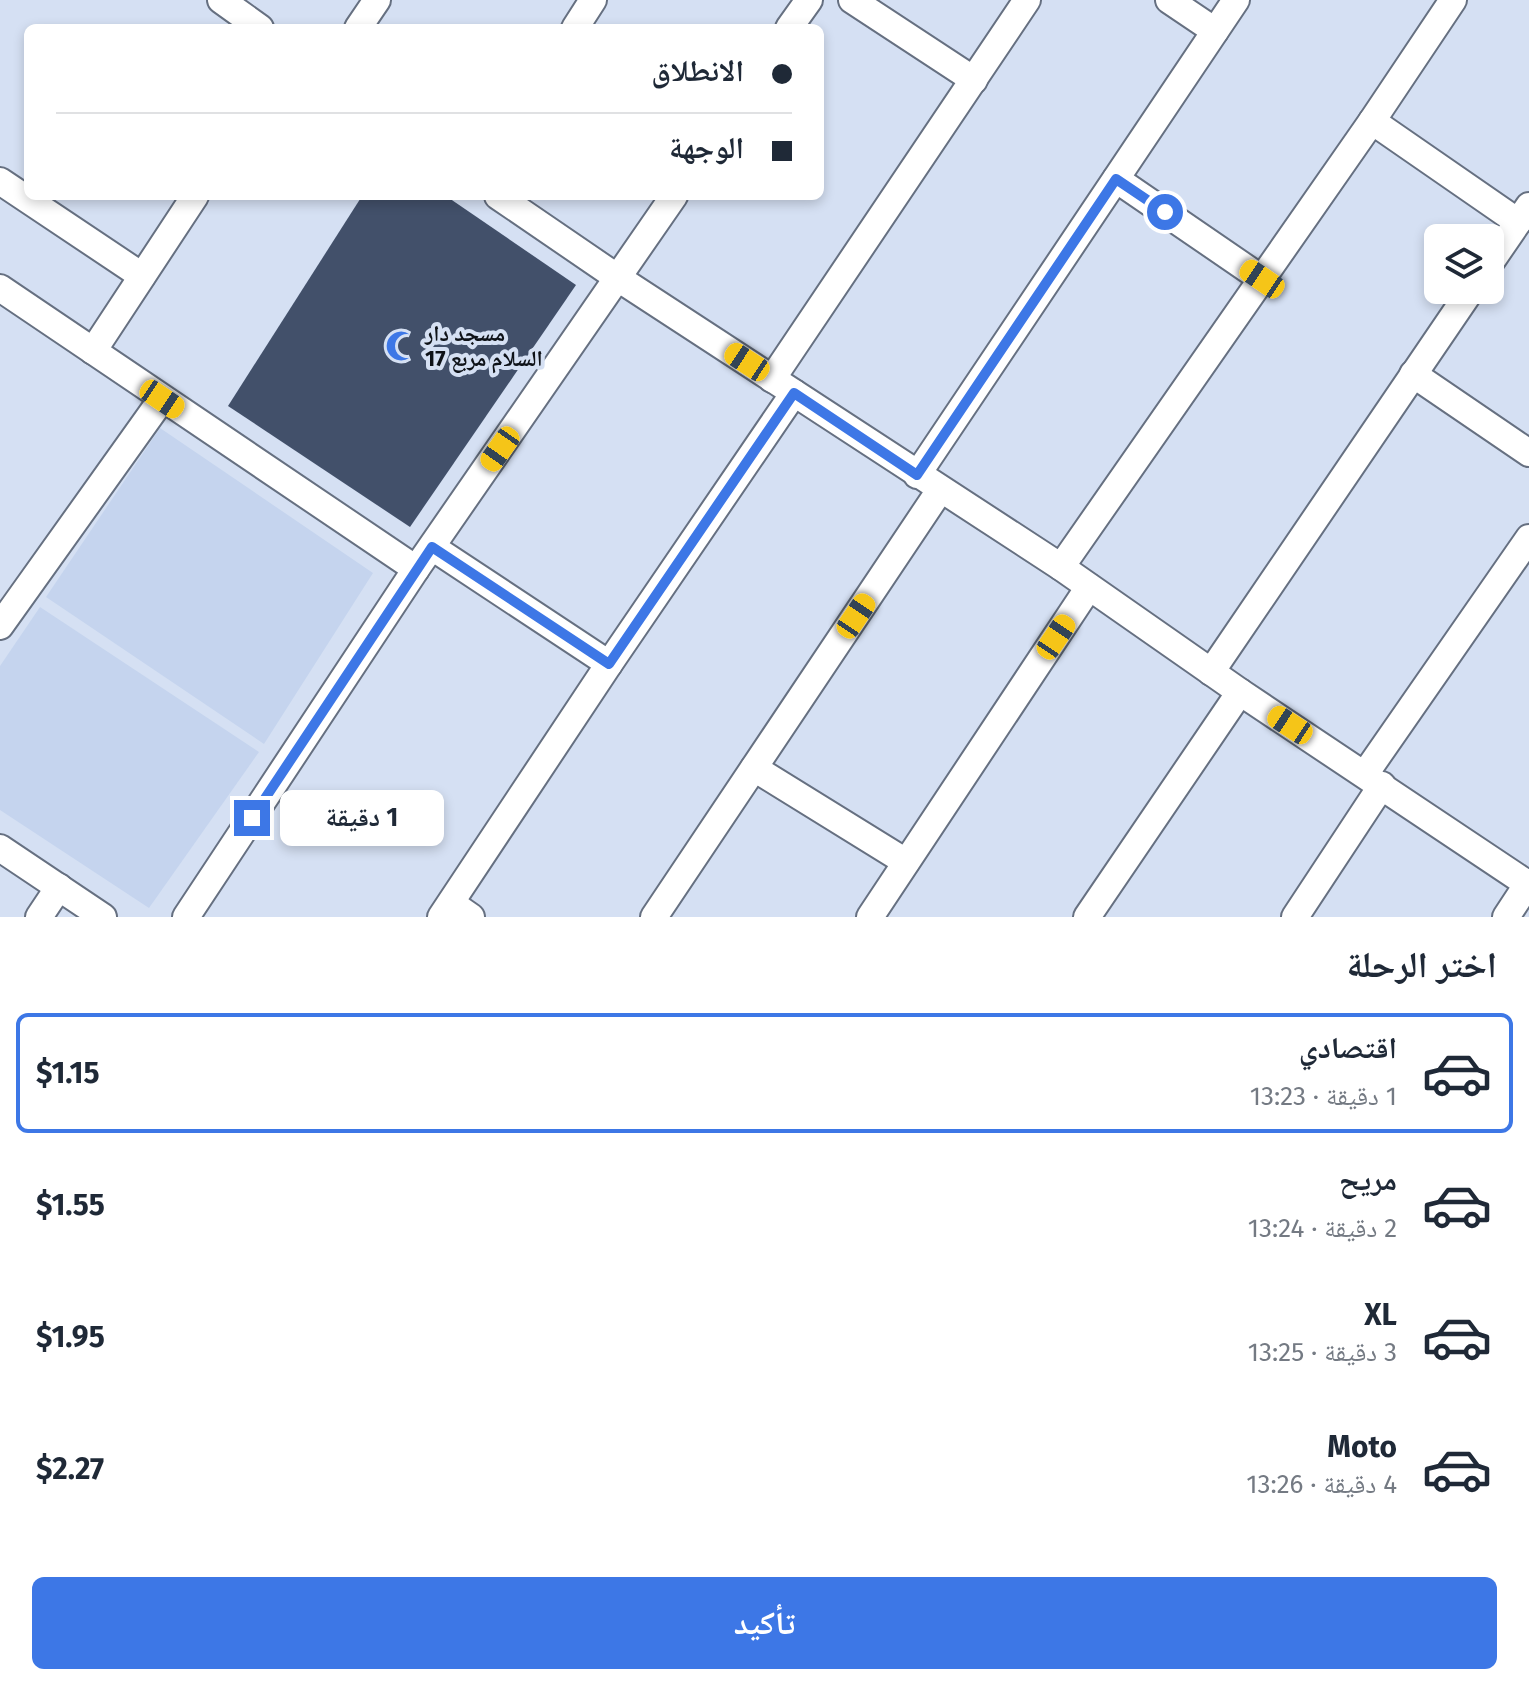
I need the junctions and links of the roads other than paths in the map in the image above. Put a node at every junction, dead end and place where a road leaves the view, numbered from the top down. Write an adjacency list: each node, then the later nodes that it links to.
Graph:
1 (221, 0): 10 (street)
2 (377, 0): 11 (street)
3 (593, 0): 12 (street)
4 (809, 0): 13 (street)
5 (852, 0): 15 (street)
6 (1027, 0): 15 (street)
7 (1169, 0): 14 (street)
8 (1236, 0): 14 (street)
9 (1453, 0): 16 (street)
10 (254, 24)
11 (361, 24)
12 (578, 24)
13 (792, 24)
14 (1215, 31): 17 (street)
15 (974, 80): 33 (street)
16 (1372, 121): 24 (street); 28 (street)
17 (1116, 179): 28 (street); 36 (street)
18 (0, 181): 19 (street)
19 (24, 197)
20 (28, 200): 26 (street)
21 (192, 200): 26 (street)
22 (504, 200): 27 (street)
23 (671, 200): 27 (street)
24 (1524, 214): 25 (street)
25 (1504, 243)
26 (142, 276): 31 (street)
27 (618, 278): 33 (street); 39 (street)
28 (1262, 279): 40 (street)
29 (0, 288): 31 (street)
30 (1461, 304): 32 (street)
31 (93, 351): 34 (street)
32 (1413, 374): 35 (street); 45 (street)
33 (783, 386): 36 (street); 44 (street)
34 (162, 399): 41 (street); 43 (street)
35 (1529, 453)
36 (917, 475): 37 (street)
37 (940, 490): 40 (street); 47 (street)
38 (1529, 538): 48 (street)
39 (432, 547): 41 (street); 44 (street)
40 (1061, 567): 42 (street)
41 (416, 569): 56 (street)
42 (1089, 587): 45 (street); 50 (street)
43 (0, 626)
44 (609, 664): 53 (street)
45 (1211, 672): 46 (street)
46 (1240, 692): 48 (street); 59 (street)
47 (754, 768): 50 (street); 57 (street)
48 (1374, 780): 51 (street); 60 (street)
49 (0, 848): 52 (street)
50 (906, 862): 58 (street)
51 (1529, 884): 61 (street)
52 (59, 887): 54 (street); 55 (street)
53 (454, 912)
54 (39, 917)
55 (103, 917)
56 (186, 917)
57 (654, 917)
58 (870, 917)
59 (1087, 917)
60 (1295, 917)
61 (1506, 917)

